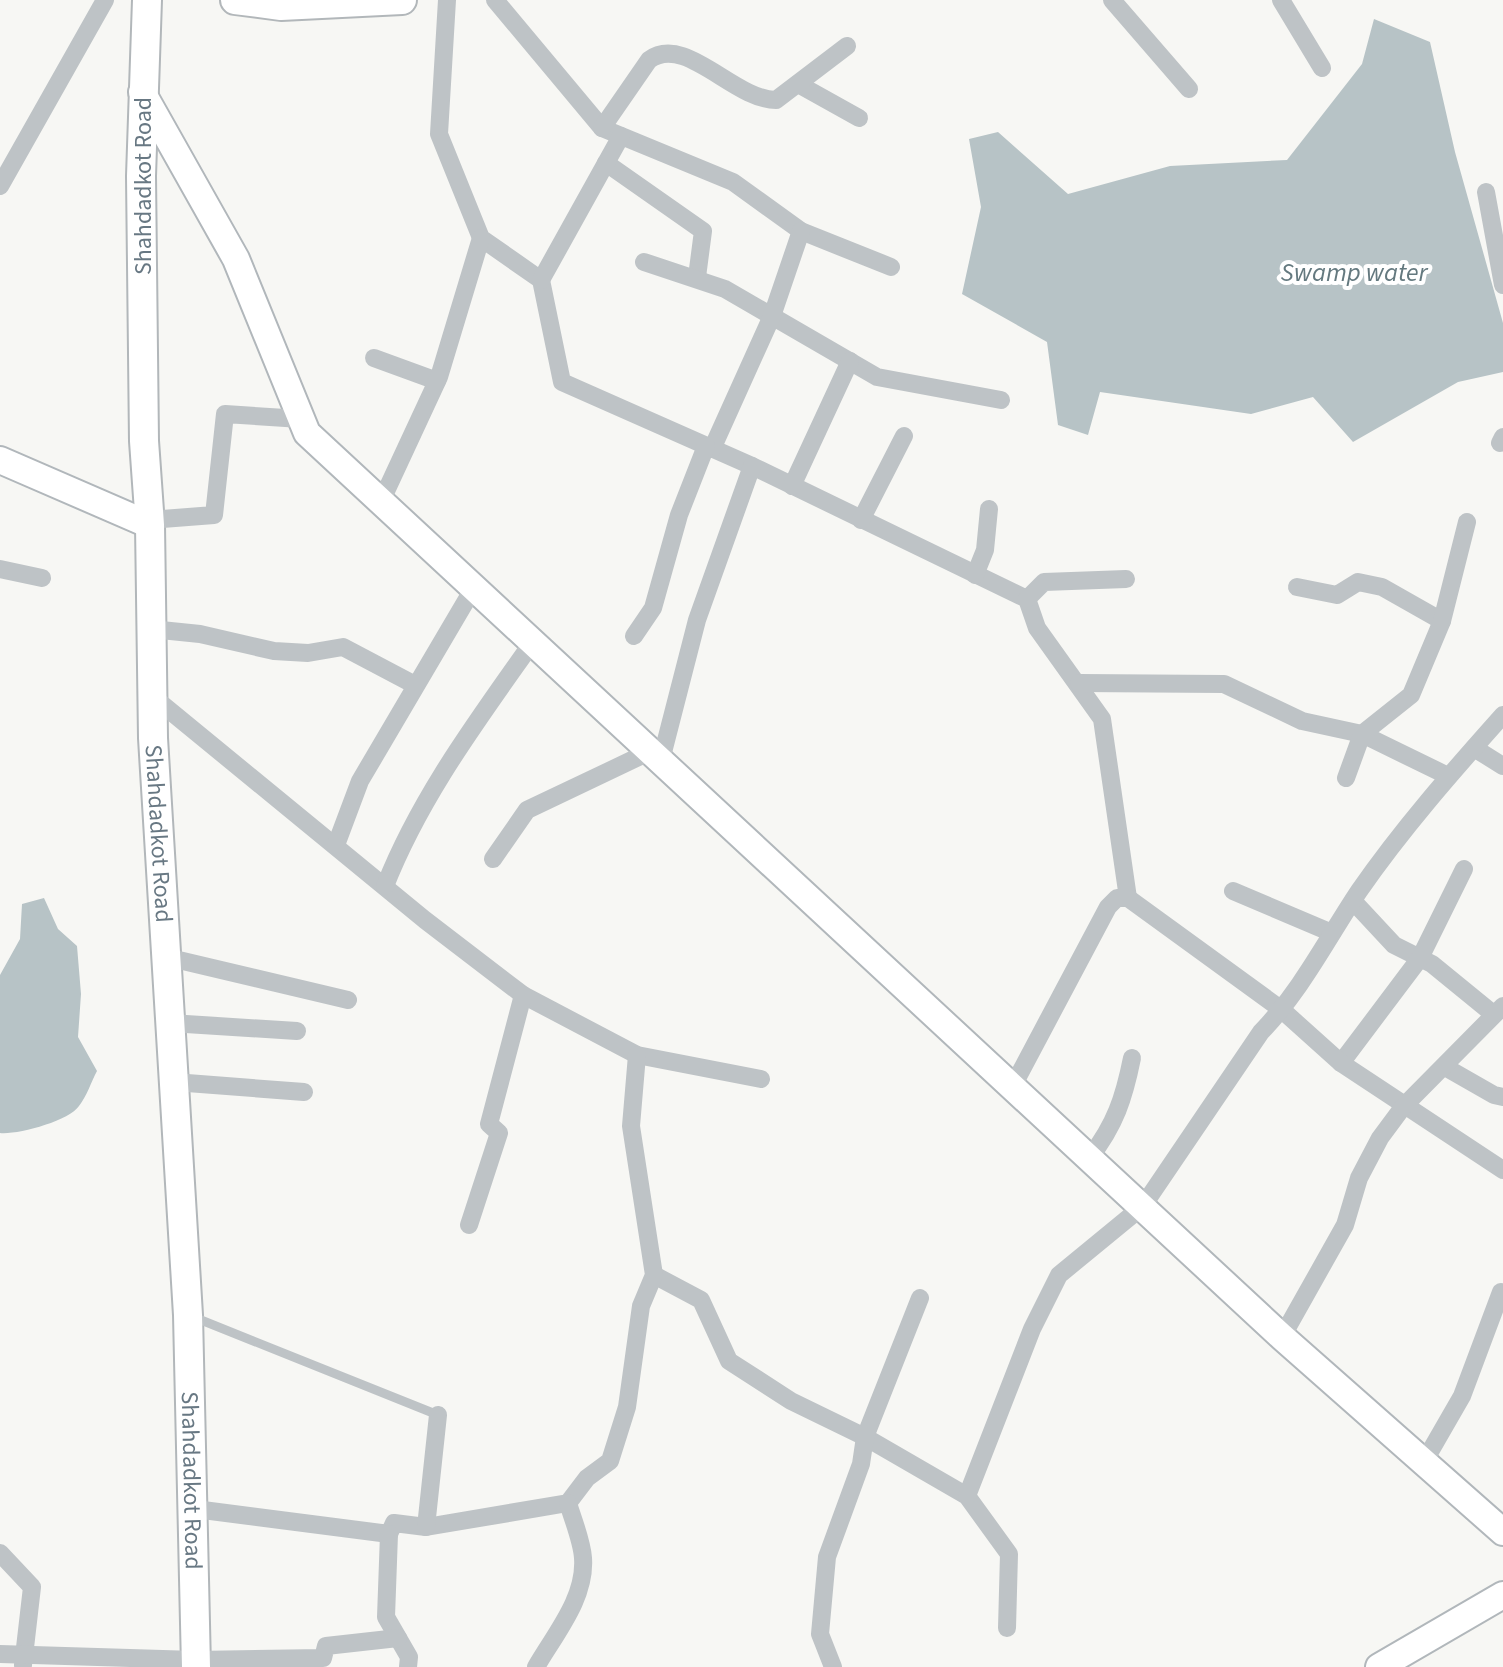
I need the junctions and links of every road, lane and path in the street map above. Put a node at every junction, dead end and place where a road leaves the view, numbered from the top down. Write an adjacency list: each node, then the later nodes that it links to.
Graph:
1 (105, 0): 18 (street)
2 (147, 0): 13 (main road, Shahdadkot Road)
3 (235, 0): 4 (main road)
4 (402, 0)
5 (447, 0): 21 (street)
6 (495, 0): 15 (street)
7 (1112, 0): 12 (street)
8 (1281, 0): 10 (street)
9 (847, 46): 11 (street)
10 (1322, 68)
11 (798, 84): 14 (street); 15 (street)
12 (1189, 89)
13 (142, 92): 32 (main road); 41 (main road, Shahdadkot Road)
14 (859, 118)
15 (602, 128): 16 (street)
16 (621, 136): 17 (street); 20 (street)
17 (606, 163): 24 (street); 25 (street)
18 (0, 186)
19 (1486, 192): 26 (street)
20 (801, 231): 23 (street); 27 (street)
21 (481, 238): 25 (street); 30 (street)
22 (644, 262): 24 (street)
23 (891, 267)
24 (697, 277): 27 (street)
25 (541, 280): 34 (street)
26 (1503, 285)
27 (772, 316): 29 (street); 34 (street)
28 (374, 358): 30 (street)
29 (850, 361): 31 (street); 37 (street)
30 (437, 381): 38 (street)
31 (1001, 400)
32 (301, 419): 38 (main road); 41 (street)
33 (904, 436): 40 (street)
34 (709, 448): 36 (street); 52 (street)
35 (0, 460): 41 (main road)
36 (752, 466): 37 (street); 60 (street)
37 (792, 486): 40 (street)
38 (380, 504): 48 (main road)
39 (989, 509): 44 (street)
40 (861, 520): 44 (street)
41 (149, 522): 51 (main road, Shahdadkot Road)
42 (1467, 522): 50 (street)
43 (0, 569): 45 (street)
44 (975, 575): 49 (street)
45 (42, 578)
46 (1126, 579): 49 (street)
47 (1297, 587): 50 (street)
48 (473, 589): 53 (main road); 55 (street)
49 (1027, 599): 54 (street)
50 (1442, 621): 58 (street)
51 (151, 629): 55 (street); 56 (main road, Shahdadkot Road)
52 (634, 636)
53 (532, 643): 60 (main road); 67 (street)
54 (1079, 683): 58 (street); 69 (street)
55 (415, 685): 64 (street)
56 (152, 696): 64 (street); 72 (main road, Shahdadkot Road)
57 (1503, 715): 59 (street)
58 (1362, 734): 62 (street); 63 (street)
59 (1474, 748): 61 (street); 62 (street)
60 (656, 755): 65 (street); 86 (main road)
61 (1503, 766)
62 (1448, 776): 70 (street)
63 (1346, 778)
64 (336, 845): 67 (street)
65 (493, 859)
66 (1464, 869): 73 (street)
67 (385, 886): 74 (street)
68 (1233, 891): 71 (street)
69 (1128, 898): 76 (street); 86 (street)
70 (1353, 901): 71 (street); 73 (street)
71 (1332, 933): 76 (street)
72 (166, 957): 75 (street); 78 (main road, Shahdadkot Road)
73 (1420, 958): 77 (street); 82 (street)
74 (523, 995): 80 (street); 93 (street)
75 (348, 1000)
76 (1282, 1010): 82 (street); 92 (street)
77 (1498, 1010): 83 (street)
78 (170, 1023): 79 (street); 85 (main road, Shahdadkot Road)
79 (297, 1031)
80 (637, 1055): 84 (street); 94 (street)
81 (1132, 1058): 90 (street)
82 (1341, 1063): 89 (street)
83 (1445, 1067): 88 (street); 89 (street)
84 (761, 1079)
85 (174, 1082): 87 (street); 97 (main road, Shahdadkot Road)
86 (1013, 1086): 90 (main road)
87 (304, 1092)
88 (1503, 1097)
89 (1403, 1107): 91 (street); 98 (street)
90 (1090, 1157): 92 (main road)
91 (1503, 1170)
92 (1143, 1206): 98 (main road); 102 (street)
93 (469, 1225)
94 (654, 1275): 100 (street); 103 (street)
95 (1501, 1292): 101 (street)
96 (920, 1298): 100 (street)
97 (188, 1315): 99 (lane); 104 (main road, Shahdadkot Road)
98 (1282, 1337): 101 (main road)
99 (438, 1415): 105 (street)
100 (865, 1437): 102 (street); 117 (street)
101 (1424, 1462): 106 (main road)
102 (967, 1496): 110 (street)
103 (568, 1503): 105 (street); 116 (street)
104 (195, 1509): 107 (street); 114 (main road, Shahdadkot Road)
105 (426, 1527): 107 (street)
106 (1503, 1532)
107 (389, 1534): 111 (street)
108 (0, 1553): 113 (street)
109 (1503, 1595): 118 (main road)
110 (1007, 1628)
111 (398, 1638): 114 (street); 115 (street)
112 (0, 1654): 113 (street)
113 (24, 1662): 114 (street)
114 (196, 1663)
115 (408, 1667)
116 (536, 1667)
117 (833, 1667)
118 (1379, 1667)

